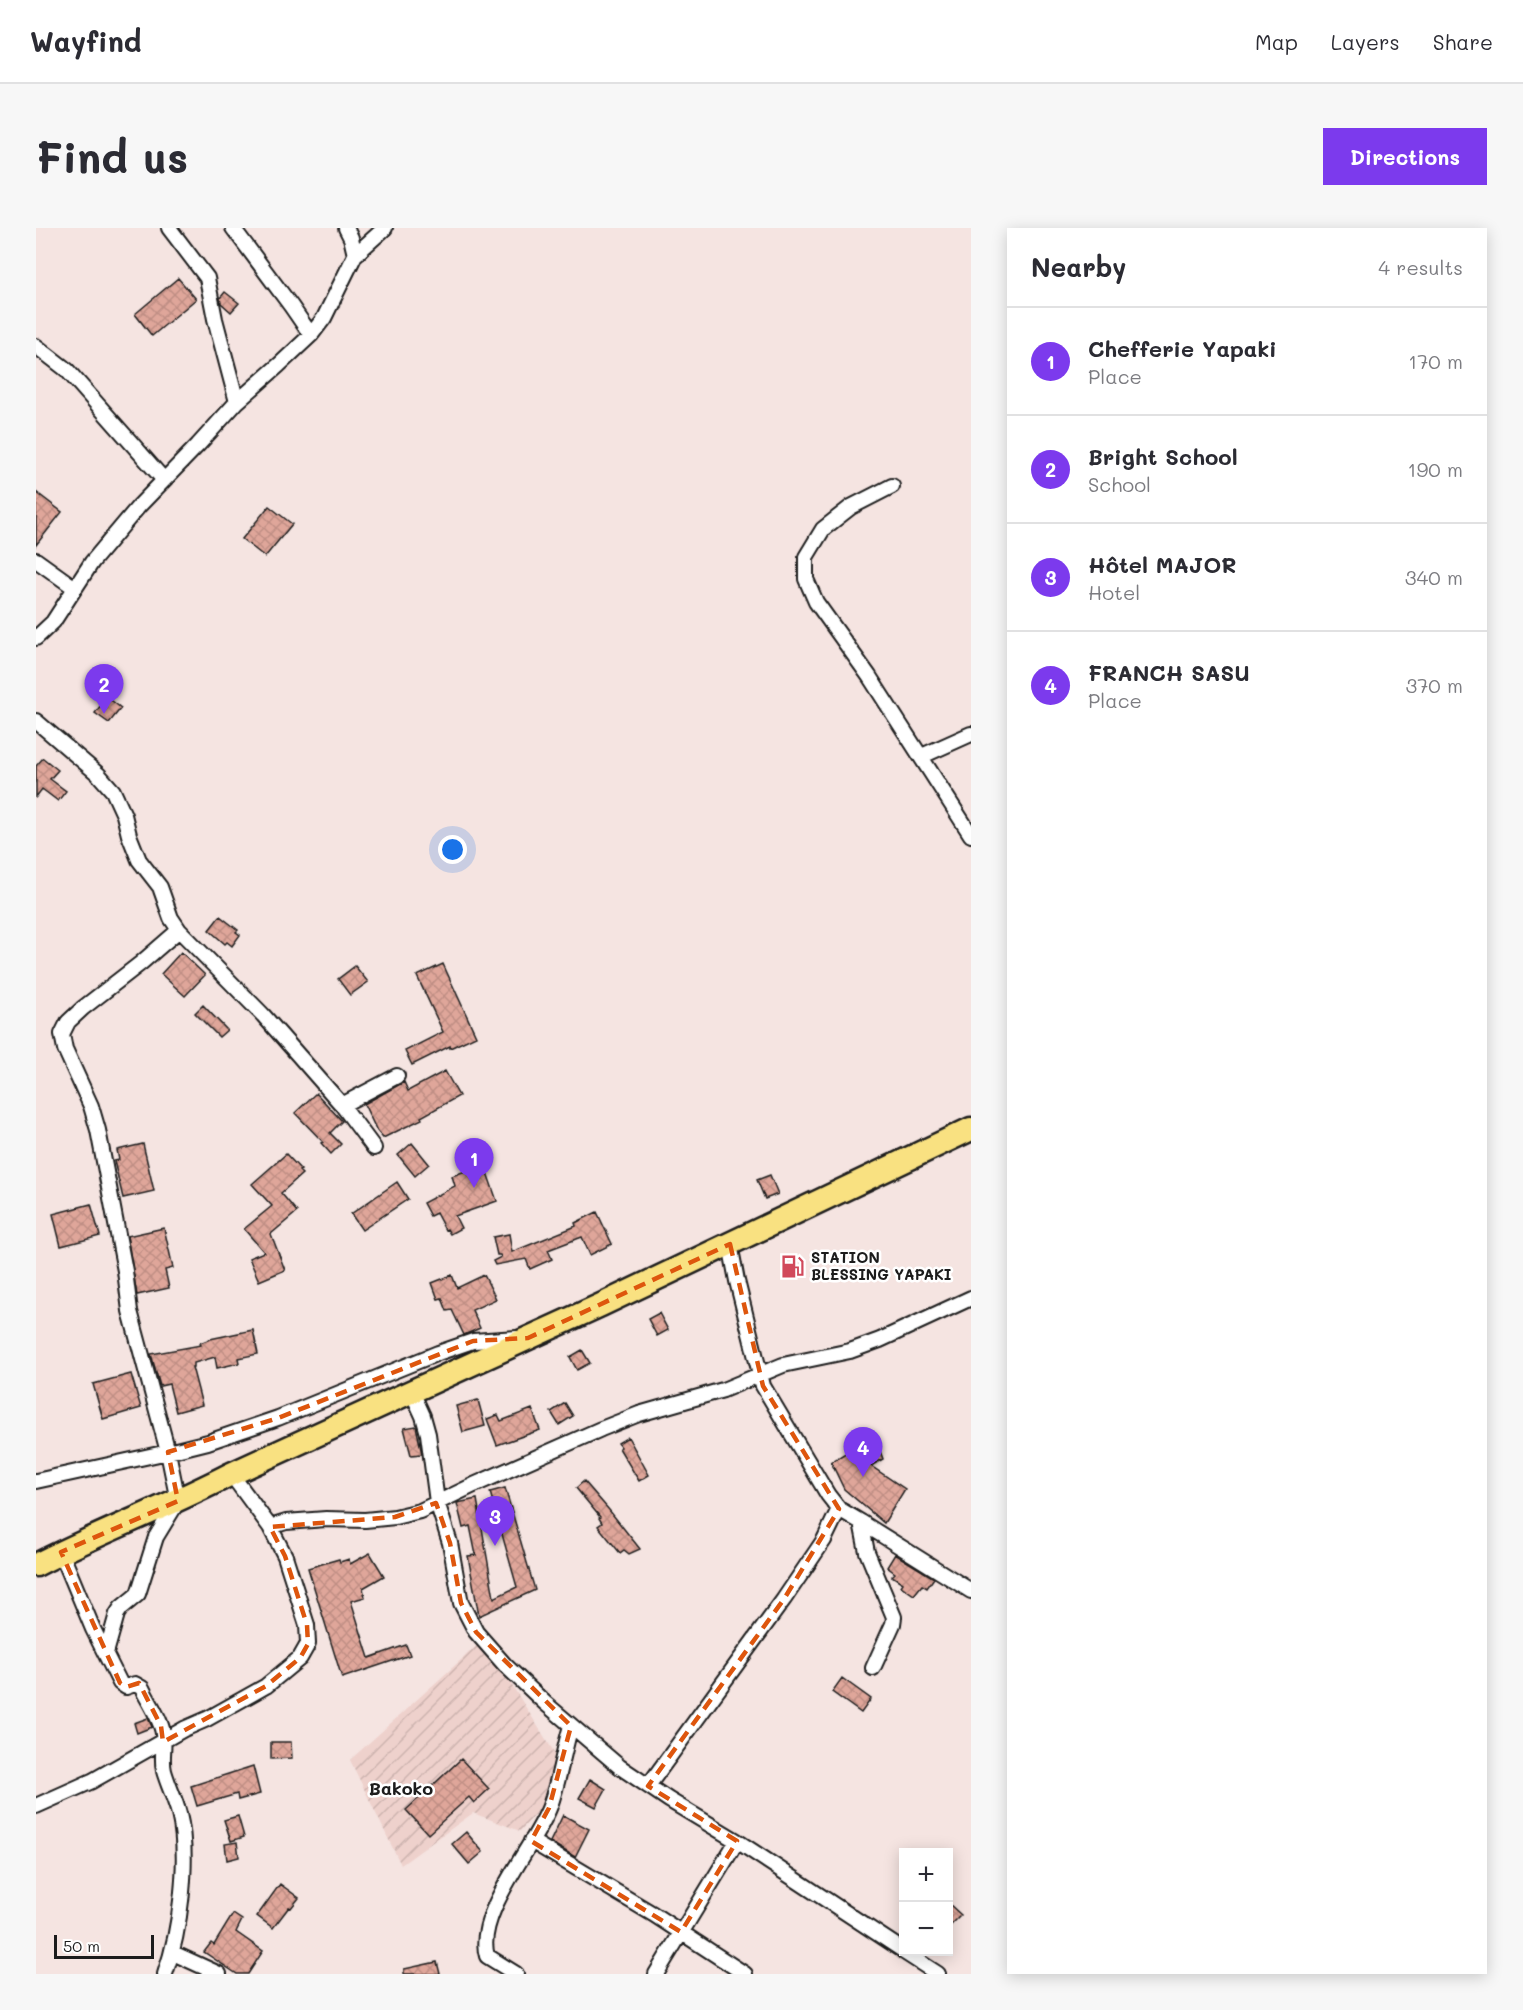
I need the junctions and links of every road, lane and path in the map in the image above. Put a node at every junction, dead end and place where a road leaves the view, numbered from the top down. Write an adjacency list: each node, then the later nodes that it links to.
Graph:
1 (169, 228): 8 (street)
2 (233, 228): 6 (street)
3 (346, 228): 5 (street)
4 (386, 228): 5 (street)
5 (355, 255): 6 (street)
6 (310, 335): 8 (street)
7 (36, 346): 9 (street)
8 (237, 402): 9 (street)
9 (164, 480): 12 (street)
10 (892, 486): 16 (street)
11 (36, 560): 12 (street)
12 (75, 588): 13 (street)
13 (36, 638)
14 (36, 721): 18 (street)
15 (971, 734): 16 (street)
16 (921, 756): 17 (street)
17 (971, 835)
18 (179, 930): 20 (street); 28 (street)
19 (398, 1076): 20 (street)
20 (342, 1105): 22 (street)
21 (971, 1130): 23 (highway)
22 (374, 1148)
23 (730, 1244): 25 (highway); 26 (street)
24 (971, 1298): 26 (street)
25 (528, 1338): 27 (highway); 28 (street)
26 (759, 1374): 32 (street); 33 (street)
27 (412, 1392): 29 (highway); 32 (street)
28 (168, 1452): 30 (street); 31 (street)
29 (231, 1474): 31 (highway); 35 (street)
30 (36, 1481)
31 (178, 1501): 36 (highway); 39 (street)
32 (437, 1502): 35 (street); 41 (street)
33 (839, 1509): 34 (street); 43 (street)
34 (861, 1522): 38 (street); 40 (street)
35 (270, 1527): 42 (street)
36 (61, 1552): 37 (highway); 39 (street)
37 (36, 1565)
38 (971, 1591)
39 (106, 1653): 42 (street)
40 (873, 1668)
41 (571, 1726): 43 (street); 45 (street)
42 (163, 1742): 44 (street); 49 (street)
43 (648, 1786): 46 (street)
44 (36, 1806)
45 (531, 1841): 47 (street); 53 (street)
46 (737, 1841): 47 (street); 48 (street)
47 (681, 1932): 54 (street); 55 (street)
48 (899, 1948)
49 (173, 1953): 51 (street); 52 (street)
50 (911, 1956): 56 (street)
51 (165, 1974)
52 (219, 1974)
53 (516, 1974)
54 (656, 1974)
55 (745, 1974)
56 (938, 1974)

